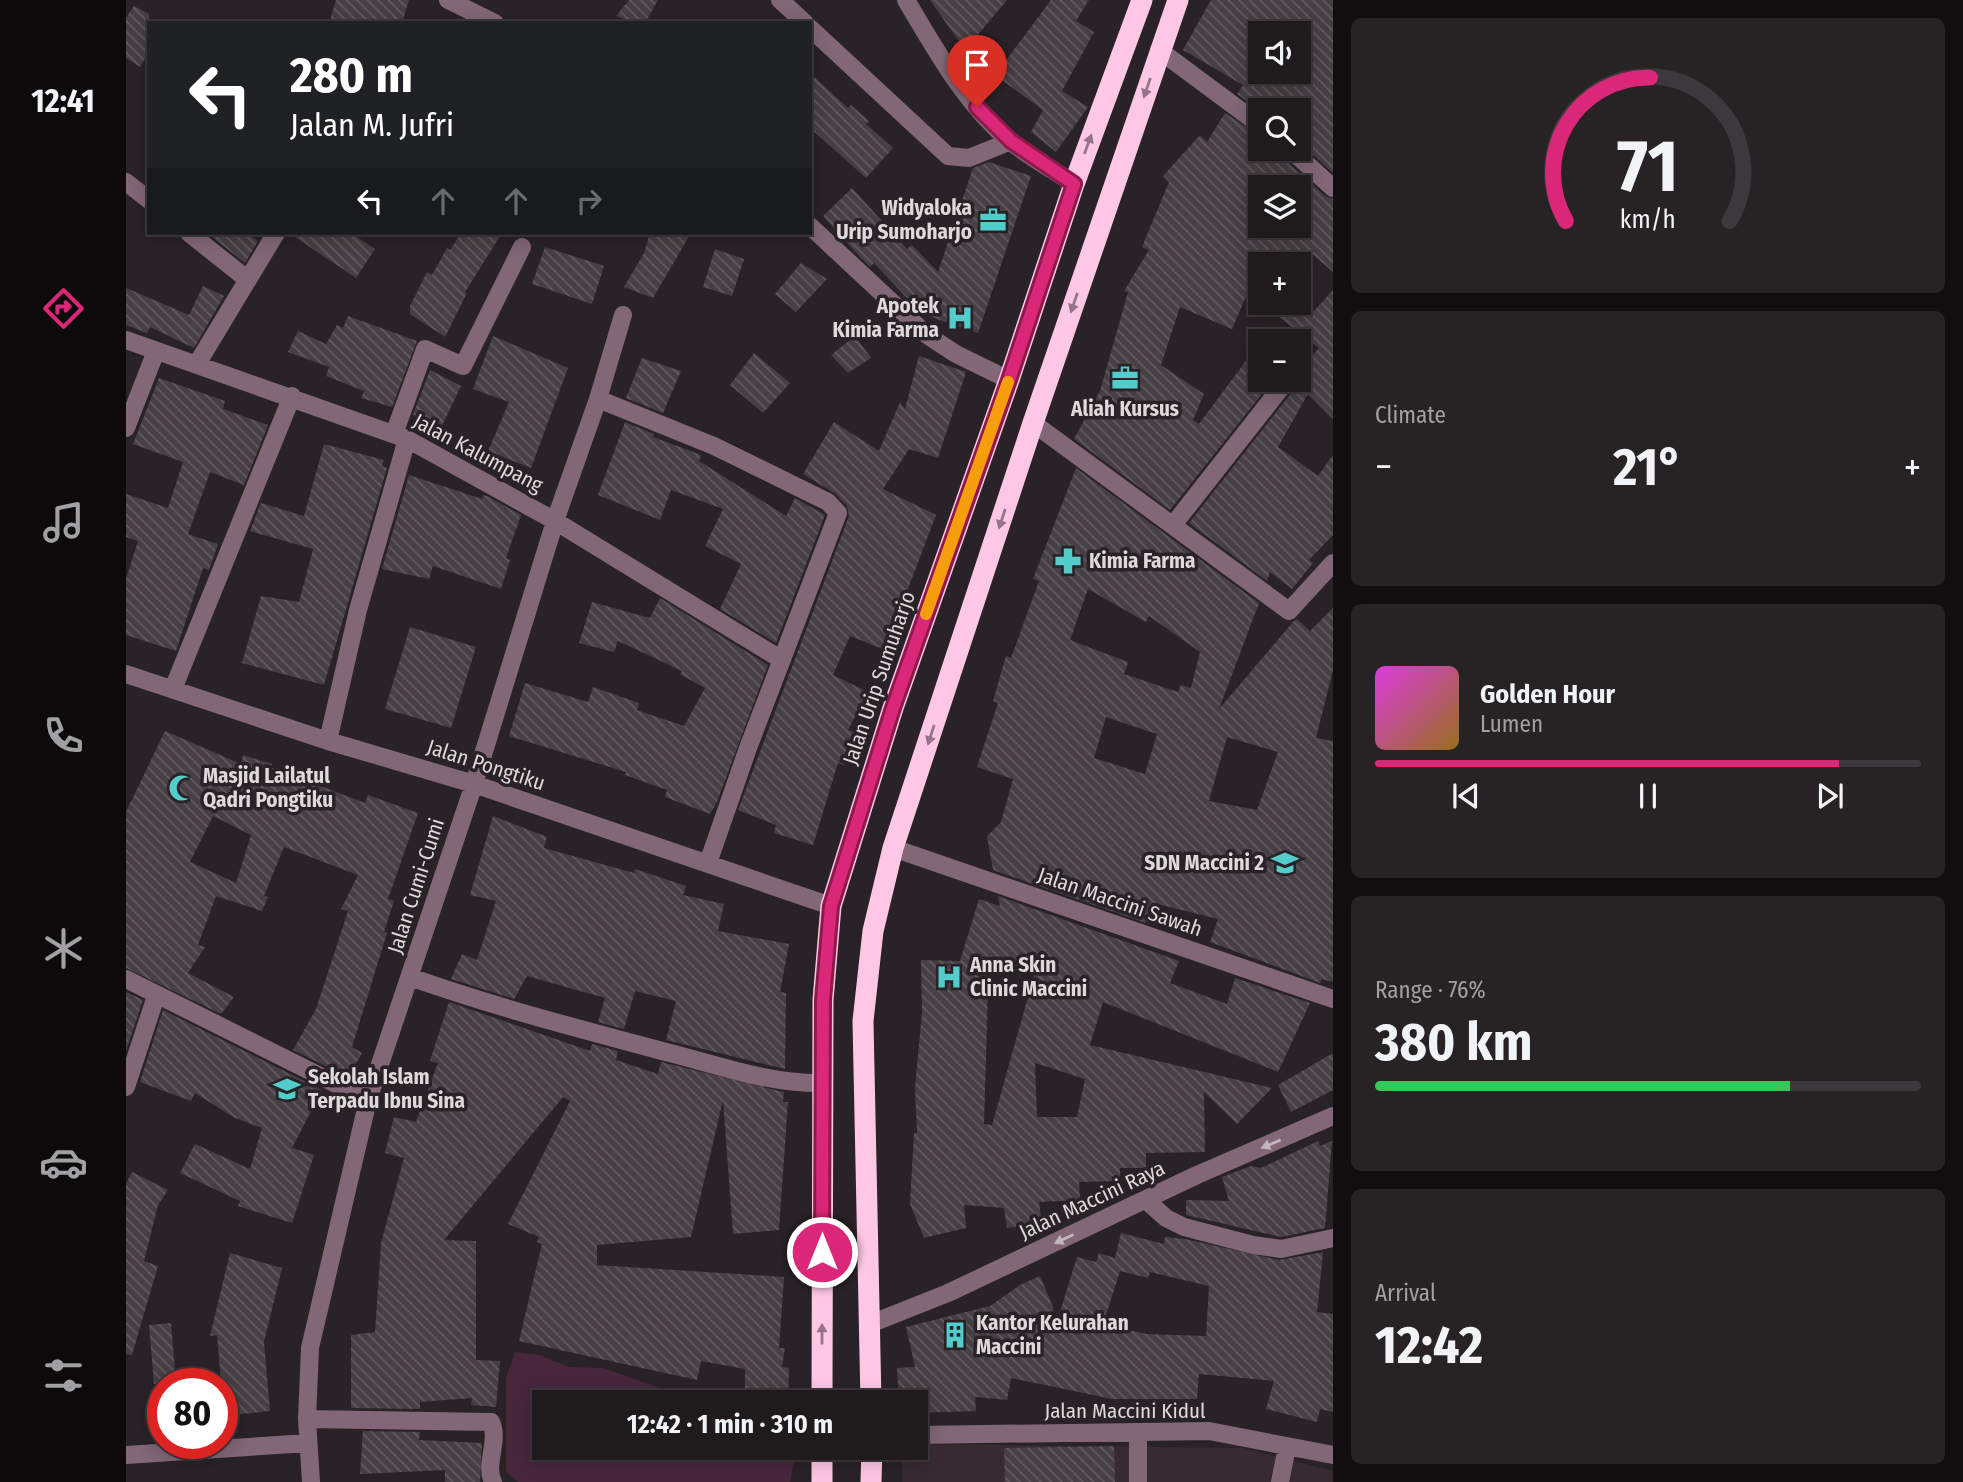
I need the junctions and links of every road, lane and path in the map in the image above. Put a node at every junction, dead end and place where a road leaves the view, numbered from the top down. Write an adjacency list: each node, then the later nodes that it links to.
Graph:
1 (448, 0): 6 (street)
2 (780, 0): 7 (street)
3 (906, 0): 11 (street)
4 (1142, 0): 14 (highway, Jalan Urip Sumuharjo, one-way to 4)
5 (1178, 0): 9 (highway)
6 (491, 21)
7 (803, 21)
8 (812, 30): 11 (street)
9 (1159, 50): 10 (street); 30 (highway, one-way to 30)
10 (1248, 116)
11 (1011, 141): 14 (street)
12 (1303, 161): 15 (street)
13 (126, 182): 16 (street)
14 (1074, 184): 26 (highway, Jalan Urip Sumuharjo)
15 (1333, 188)
16 (147, 198)
17 (812, 228): 26 (street)
18 (192, 235): 21 (street)
19 (275, 235): 21 (street)
20 (522, 247): 32 (street)
21 (248, 280): 25 (street)
22 (623, 315): 29 (street, Jalan Cumi-Cumi)
23 (126, 340): 24 (street, Jalan Kalumpang)
24 (156, 351): 25 (street, Jalan Kalumpang); 31 (street)
25 (197, 364): 28 (street, Jalan Kalumpang)
26 (1009, 380): 43 (highway, Jalan Urip Sumuharjo)
27 (1278, 392): 34 (street)
28 (292, 396): 32 (street, Jalan Kalumpang); 38 (street)
29 (598, 399): 33 (street, Jalan Cumi-Cumi); 36 (street)
30 (1033, 423): 34 (street); 41 (highway, one-way to 41)
31 (126, 428)
32 (401, 437): 33 (street, Jalan Kalumpang); 39 (street)
33 (555, 521): 36 (street, Jalan Kalumpang); 40 (street, Jalan Cumi-Cumi)
34 (1173, 525): 35 (street)
35 (1333, 563)
36 (782, 660): 42 (street)
37 (126, 674): 38 (street, Jalan Pongtiku)
38 (173, 689): 39 (street, Jalan Pongtiku)
39 (328, 741): 40 (street, Jalan Pongtiku)
40 (474, 783): 42 (street, Jalan Pongtiku); 44 (street, Jalan Cumi-Cumi)
41 (893, 848): 47 (street, Jalan Maccini Sawah); 54 (highway)
42 (708, 863): 43 (street, Jalan Pongtiku)
43 (831, 906): 48 (highway, Jalan Urip Sumuharjo)
44 (410, 977): 48 (street); 50 (street, Jalan Cumi-Cumi)
45 (126, 979): 46 (street)
46 (156, 996): 49 (street); 50 (street)
47 (1333, 999)
48 (822, 1083): 55 (highway, Jalan Urip Sumuharjo, one-way to 48)
49 (126, 1087)
50 (368, 1100): 57 (street, Jalan Cumi-Cumi)
51 (1333, 1116): 52 (street, Jalan Maccini Raya, one-way to 52)
52 (1146, 1200): 53 (street); 54 (street, Jalan Maccini Raya, one-way to 54)
53 (1333, 1238)
54 (870, 1324): 56 (highway)
55 (822, 1390)
56 (871, 1390)
57 (307, 1419): 60 (street, Jalan Cumi-Cumi); 67 (street)
58 (1138, 1433): 59 (street, Jalan Maccini Kidul); 61 (street, Jalan Maccini Kidul); 70 (street)
59 (928, 1435)
60 (308, 1443): 62 (street); 66 (street, Jalan Cumi-Cumi)
61 (1287, 1447): 63 (street, Jalan Maccini Kidul); 71 (street)
62 (126, 1455)
63 (1333, 1455)
64 (822, 1460): 68 (highway)
65 (872, 1460): 69 (highway)
66 (311, 1482)
67 (493, 1482)
68 (822, 1482)
69 (871, 1482)
70 (1138, 1482)
71 (1280, 1482)

